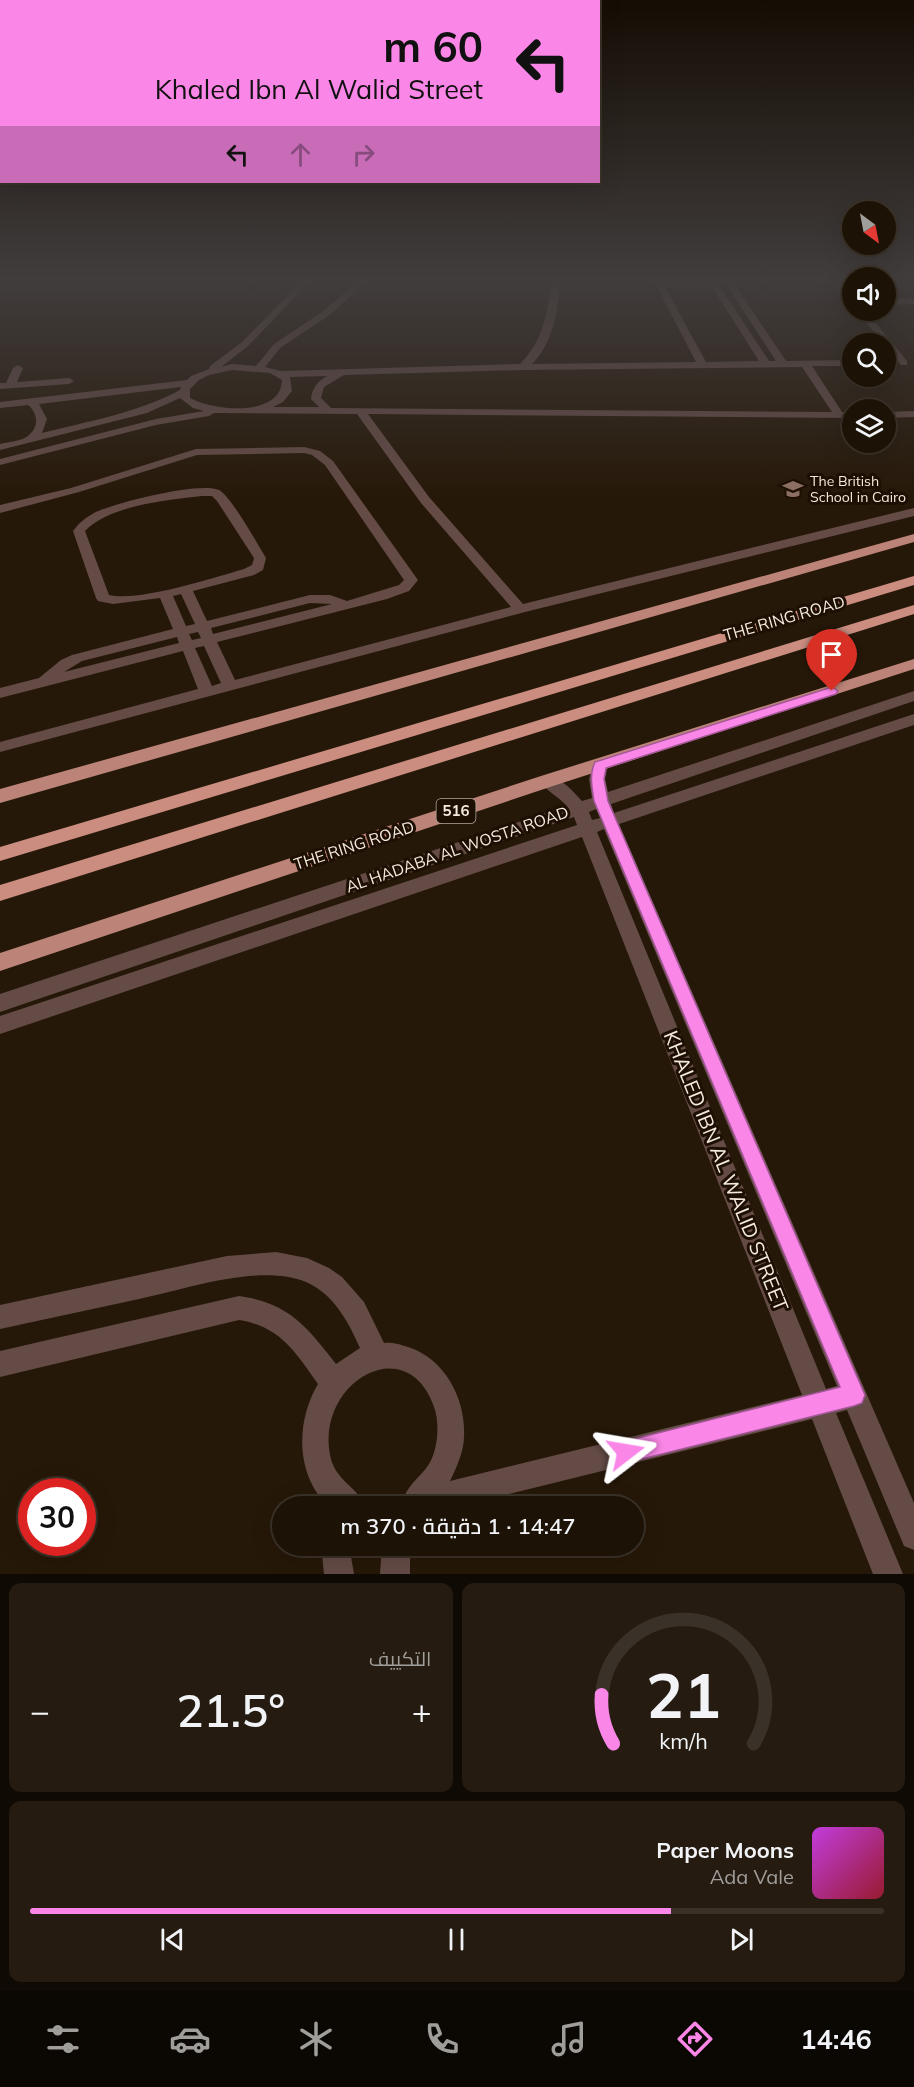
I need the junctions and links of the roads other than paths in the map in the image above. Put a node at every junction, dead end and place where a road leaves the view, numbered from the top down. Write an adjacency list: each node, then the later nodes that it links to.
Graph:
1 (250, 352): 16 (street)
2 (256, 352): 12 (street)
3 (536, 352): 13 (street)
4 (696, 352): 9 (street)
5 (759, 352): 10 (street)
6 (775, 352): 11 (street)
7 (805, 363): 8 (street); 11 (street); 29 (street)
8 (842, 363)
9 (702, 364): 10 (street); 13 (street)
10 (766, 364): 11 (street)
11 (783, 364)
12 (260, 367): 16 (street); 17 (street)
13 (523, 367): 15 (street)
14 (18, 368): 19 (street)
15 (345, 372): 17 (street); 25 (street)
16 (206, 373): 20 (street)
17 (281, 374): 23 (street)
18 (69, 381): 19 (street)
19 (5, 385)
20 (185, 388): 21 (street); 24 (street); 27 (street)
21 (29, 401): 22 (street); 32 (street)
22 (0, 405)
23 (251, 410): 25 (street); 27 (street)
24 (143, 411): 31 (street); 32 (street)
25 (329, 411): 26 (street)
26 (360, 411): 29 (street); 42 (street)
27 (217, 412): 31 (street)
28 (914, 414): 30 (street)
29 (840, 415)
30 (896, 415)
31 (156, 422): 34 (street)
32 (32, 439): 33 (street)
33 (0, 447)
34 (0, 462)
35 (0, 509): 41 (street)
36 (914, 512): 42 (street)
37 (914, 538): 58 (highway)
38 (914, 580): 61 (highway, THE RING ROAD)
39 (185, 588): 40 (street); 40 (street); 44 (street)
40 (165, 593): 45 (street)
41 (347, 605): 44 (street); 46 (street)
42 (519, 609): 50 (street)
43 (914, 609): 62 (highway, THE RING ROAD)
44 (202, 625): 45 (street); 46 (street)
45 (181, 630): 47 (street); 49 (street)
46 (208, 640): 47 (street); 50 (street)
47 (187, 645): 49 (street); 51 (street)
48 (914, 664): 56 (highway, THE RING ROAD / 516)
49 (43, 682): 52 (street)
50 (230, 686): 51 (street)
51 (207, 692): 55 (street)
52 (0, 693)
53 (914, 696): 59 (street, AL HADABA AL WOSTA ROAD)
54 (914, 718): 59 (street, AL HADABA AL WOSTA ROAD)
55 (0, 747)
56 (600, 765): 57 (highway, THE RING ROAD / 516); 59 (street, KHALED IBN AL WALID STREET)
57 (546, 781): 60 (street, KHALED IBN AL WALID STREET); 63 (highway, THE RING ROAD / 516)
58 (0, 796)
59 (605, 811): 60 (street, AL HADABA AL WOSTA ROAD); 70 (street, KHALED IBN AL WALID STREET)
60 (583, 818): 64 (street, AL HADABA AL WOSTA ROAD); 65 (street, AL HADABA AL WOSTA ROAD); 71 (street, KHALED IBN AL WALID STREET)
61 (0, 854)
62 (0, 893)
63 (0, 962)
64 (0, 1003)
65 (0, 1025)
66 (0, 1317): 67 (street)
67 (377, 1356): 69 (street); 73 (street)
68 (0, 1364): 69 (street)
69 (334, 1383): 72 (street)
70 (854, 1395): 71 (street); 75 (street, KHALED IBN AL WALID STREET)
71 (819, 1402): 74 (street); 80 (street, KHALED IBN AL WALID STREET)
72 (330, 1496)
73 (423, 1496)
74 (446, 1496)
75 (914, 1536)
76 (337, 1556): 78 (street)
77 (396, 1556): 79 (street)
78 (339, 1574)
79 (395, 1574)
80 (888, 1574)

